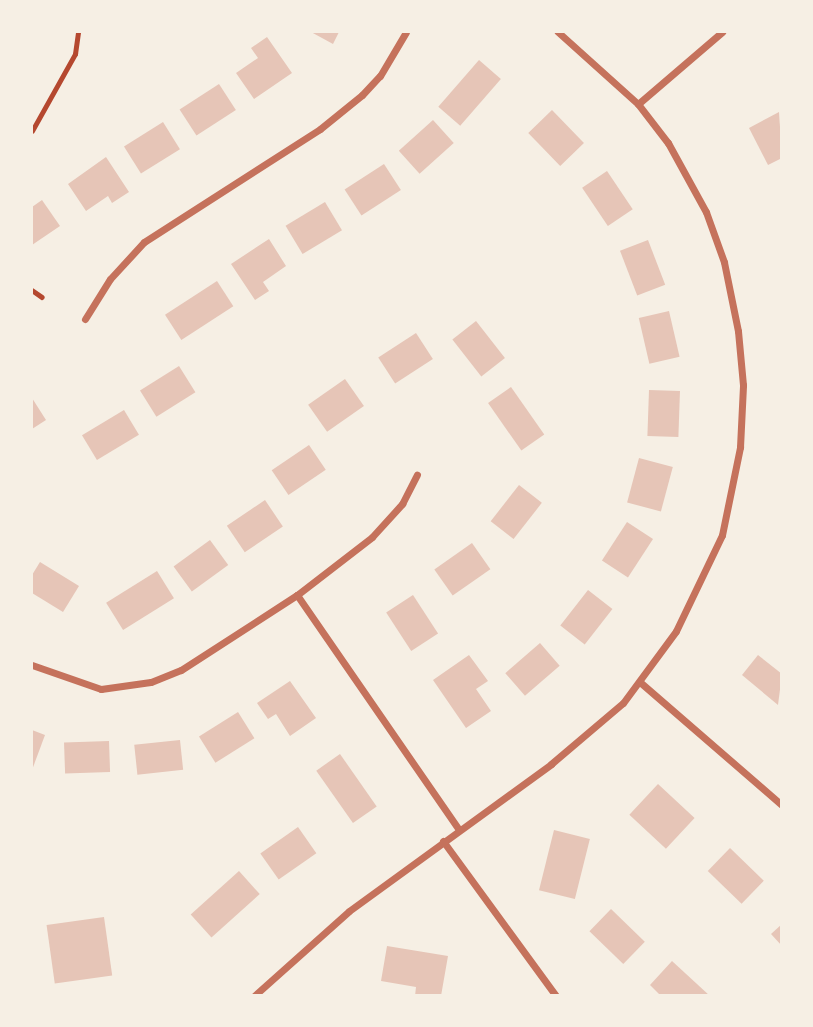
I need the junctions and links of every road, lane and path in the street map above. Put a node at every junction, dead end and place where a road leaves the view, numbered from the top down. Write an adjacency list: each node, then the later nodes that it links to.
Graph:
1 (78, 32): 6 (path)
2 (406, 32): 9 (street)
3 (558, 32): 5 (street)
4 (722, 32): 5 (street)
5 (638, 104): 13 (street)
6 (32, 131)
7 (32, 290): 8 (path)
8 (42, 297)
9 (85, 318)
10 (416, 475): 11 (street)
11 (297, 595): 12 (street); 15 (street)
12 (32, 664)
13 (641, 683): 14 (street); 15 (street)
14 (782, 805)
15 (459, 830): 16 (street)
16 (443, 841): 17 (street); 18 (street)
17 (254, 996)
18 (556, 996)

